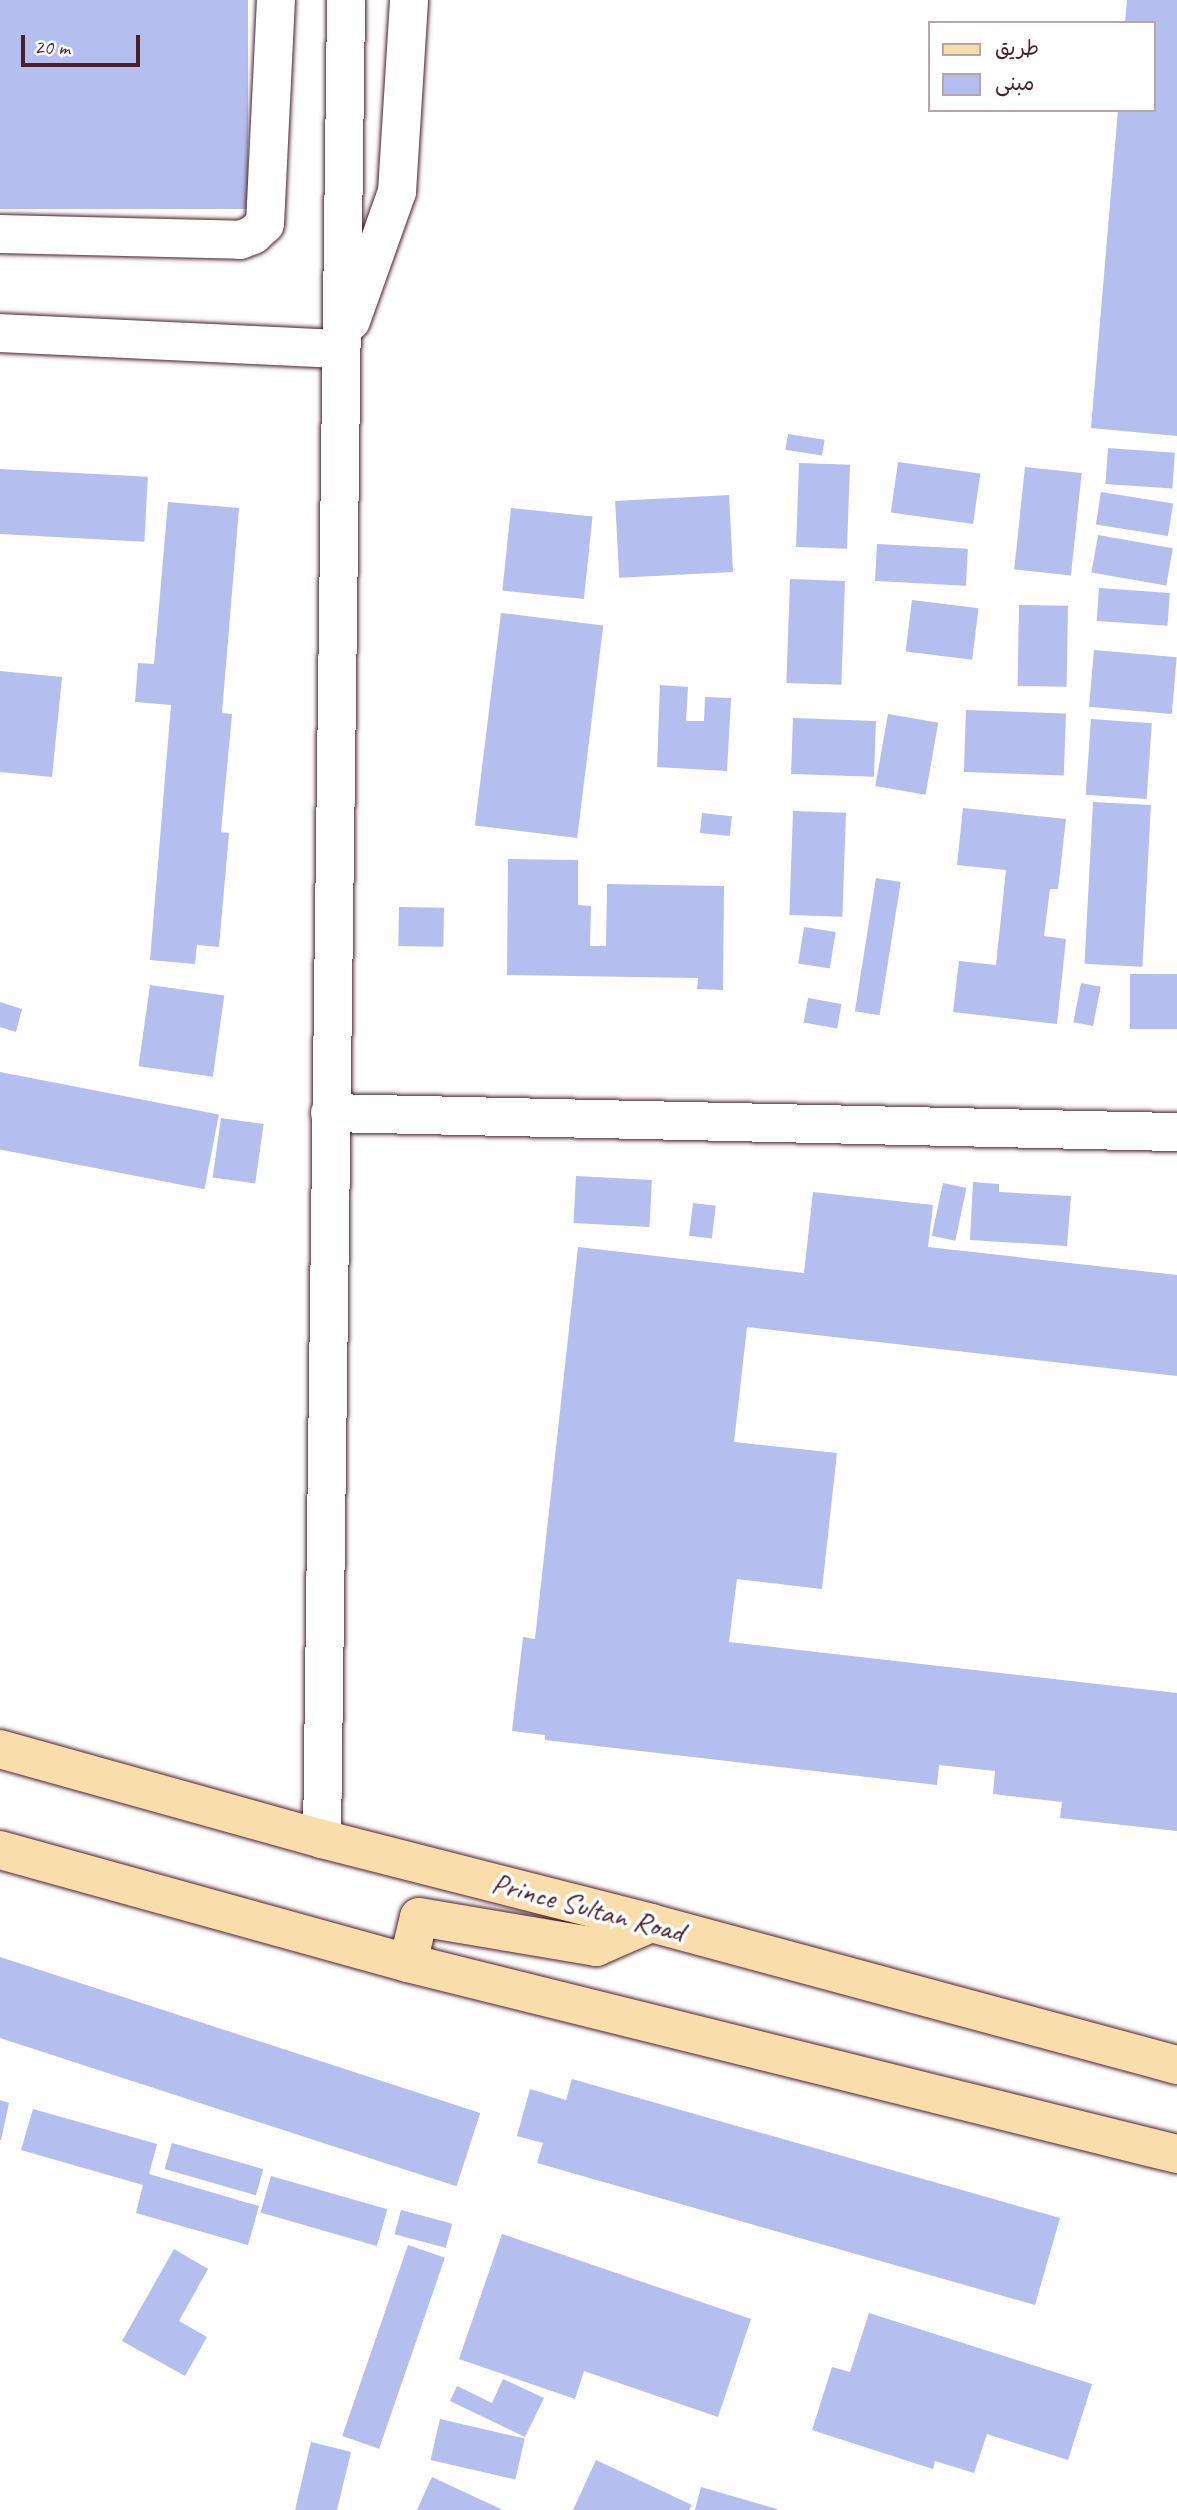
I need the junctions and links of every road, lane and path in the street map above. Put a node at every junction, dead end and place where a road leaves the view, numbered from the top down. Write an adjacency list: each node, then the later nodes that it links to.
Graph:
1 (276, 0): 4 (street)
2 (346, 0): 6 (street)
3 (409, 0): 6 (street)
4 (0, 234)
5 (0, 332): 6 (street)
6 (341, 349): 7 (street)
7 (330, 1113): 8 (street); 10 (street)
8 (1177, 1132)
9 (0, 1749): 10 (main road, Prince Sultan Road)
10 (321, 1839): 12 (main road, Prince Sultan Road)
11 (0, 1850): 13 (main road)
12 (651, 1923): 13 (main road); 14 (main road, Prince Sultan Road)
13 (408, 1963): 15 (main road)
14 (1177, 2065)
15 (1177, 2154)

